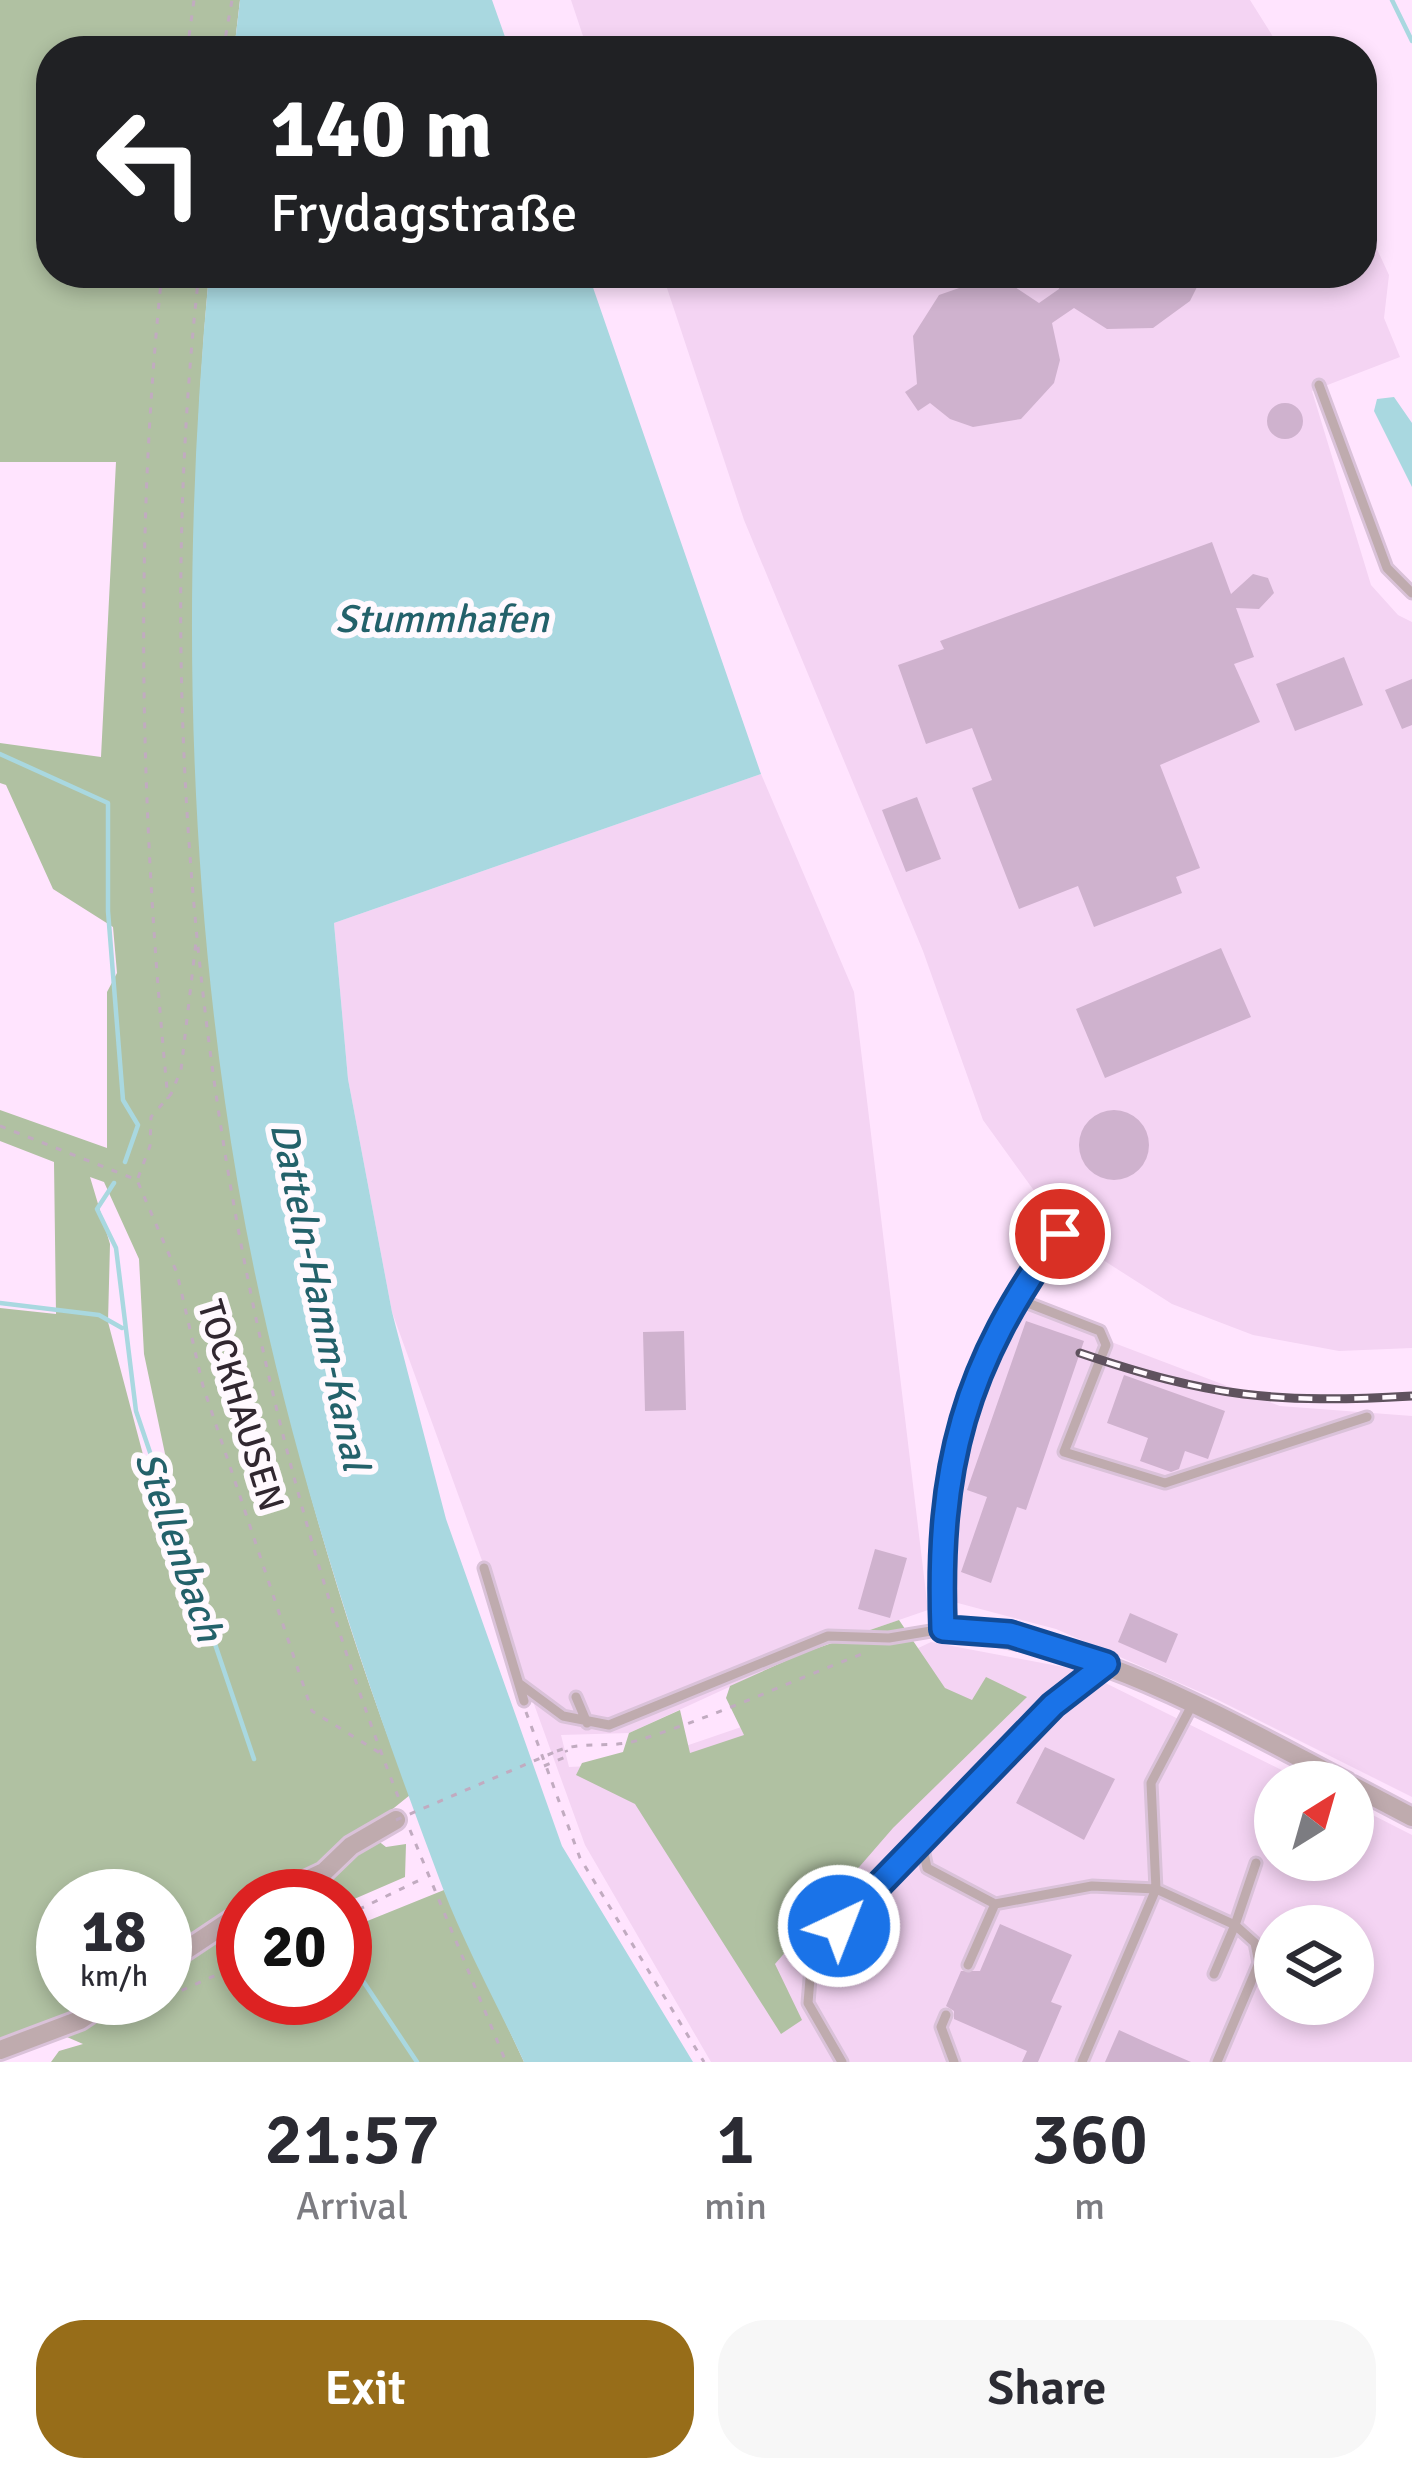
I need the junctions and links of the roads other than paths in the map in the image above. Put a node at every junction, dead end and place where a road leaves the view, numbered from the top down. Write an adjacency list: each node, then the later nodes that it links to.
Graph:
1 (1319, 386): 2 (lane)
2 (1412, 593)
3 (1069, 1222): 4 (street)
4 (1015, 1298): 5 (lane); 8 (street)
5 (1366, 1417)
6 (484, 1568): 11 (lane)
7 (831, 1622): 9 (lane)
8 (943, 1629): 9 (lane); 10 (street)
9 (828, 1636): 15 (lane)
10 (1106, 1664): 14 (street); 20 (lane)
11 (520, 1684): 13 (lane); 15 (lane)
12 (576, 1697): 15 (lane)
13 (524, 1700)
14 (1192, 1706): 16 (street); 23 (lane)
15 (586, 1723)
16 (1303, 1761)
17 (1374, 1797): 18 (street)
18 (1412, 1816)
19 (403, 1819): 22 (street)
20 (921, 1839): 24 (lane); 31 (lane)
21 (1254, 1868): 25 (lane)
22 (327, 1869)
23 (1156, 1889): 24 (lane); 25 (lane); 33 (lane)
24 (994, 1904): 26 (lane)
25 (1235, 1925): 27 (lane); 34 (lane)
26 (968, 1965)
27 (1214, 1974)
28 (946, 2015): 32 (lane)
29 (67, 2025): 30 (street)
30 (0, 2050)
31 (842, 2062)
32 (954, 2062)
33 (1082, 2062)
34 (1217, 2062)

